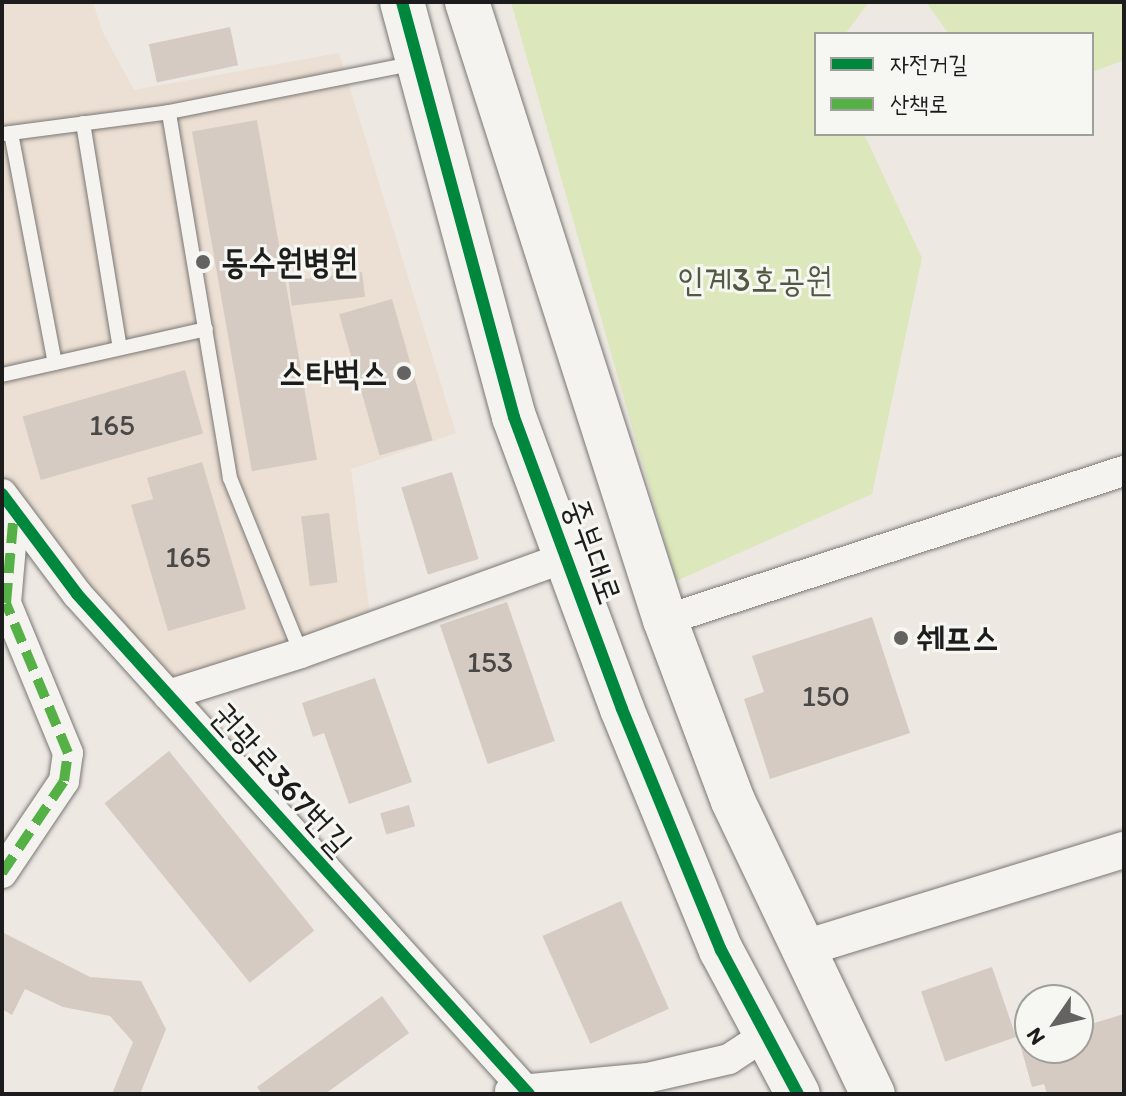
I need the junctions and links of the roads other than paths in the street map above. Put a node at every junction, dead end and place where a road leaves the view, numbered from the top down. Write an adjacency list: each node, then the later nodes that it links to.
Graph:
1 (402, 2): 3 (main road, 중부대로)
2 (467, 2): 14 (main road, 중부대로)
3 (418, 63): 4 (lane); 13 (main road, 중부대로)
4 (169, 112): 5 (lane); 7 (lane)
5 (83, 123): 6 (lane); 8 (lane)
6 (6, 133): 9 (lane)
7 (206, 329): 8 (lane); 15 (lane)
8 (120, 348): 9 (lane)
9 (55, 363): 10 (lane)
10 (2, 375)
11 (1124, 471): 14 (street)
12 (8, 502): 16 (street, 권광로367번길); 18 (street)
13 (566, 557): 15 (street, 중부대로); 20 (main road, 중부대로)
14 (665, 620): 19 (main road, 중부대로)
15 (301, 653): 16 (street, 중부대로)
16 (168, 695): 21 (street, 권광로367번길)
17 (1124, 850): 19 (street)
18 (2, 873)
19 (805, 948): 23 (main road, 중부대로)
20 (767, 1034): 21 (street); 22 (main road, 중부대로)
21 (516, 1092)
22 (798, 1094)
23 (873, 1094)

